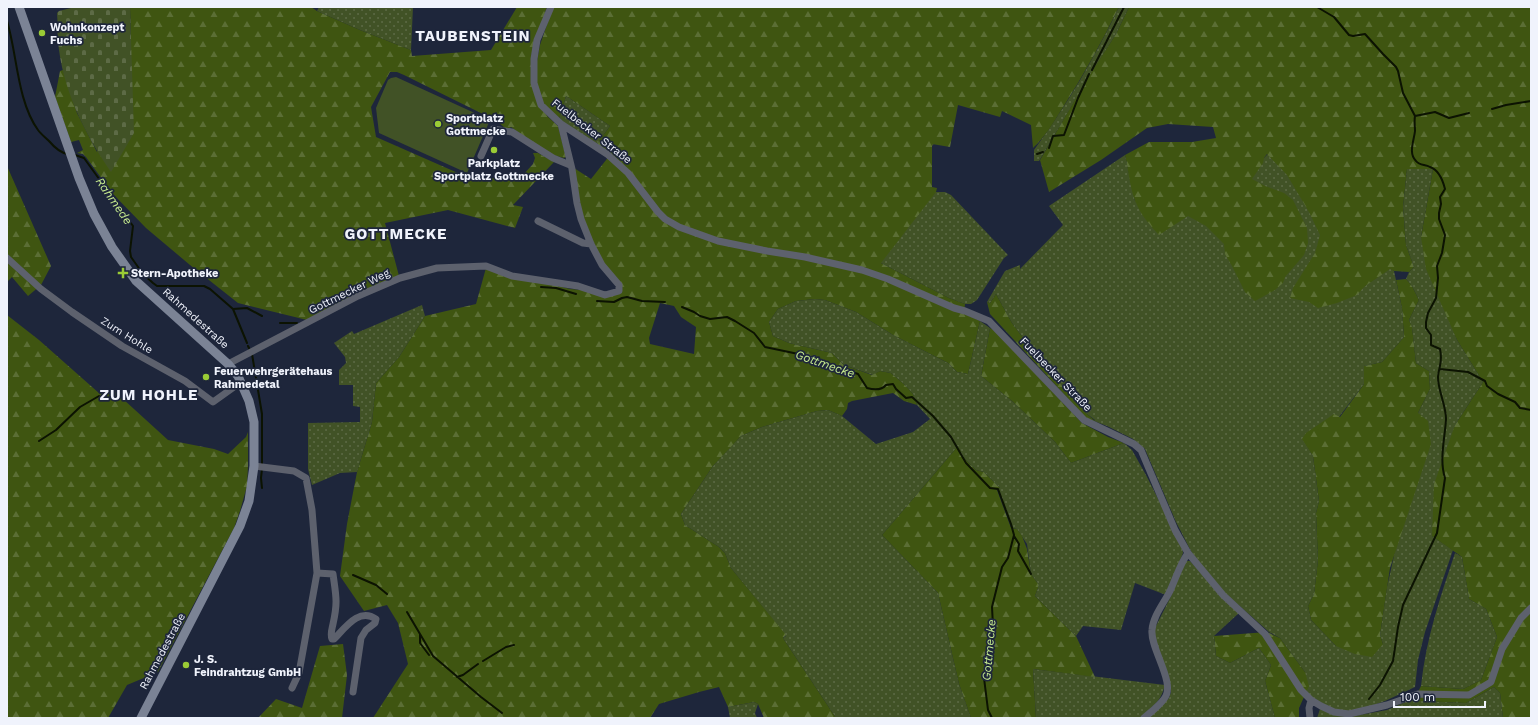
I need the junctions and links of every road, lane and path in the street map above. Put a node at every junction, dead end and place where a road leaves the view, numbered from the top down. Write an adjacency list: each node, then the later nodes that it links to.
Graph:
1 (19, 7): 9 (main road, Rahmedestraße)
2 (550, 7): 3 (street, Fuelbecker Straße)
3 (561, 124): 5 (street, Gottmecker Weg); 12 (street, Fuelbecker Straße)
4 (481, 156): 5 (street)
5 (570, 164): 7 (street, Gottmecker Weg)
6 (538, 221): 7 (street)
7 (591, 244): 9 (street, Gottmecker Weg)
8 (7, 258): 10 (street, Zum Hohle)
9 (228, 364): 10 (main road, Rahmedestraße)
10 (241, 382): 11 (main road, Rahmedestraße)
11 (260, 467): 13 (street); 18 (main road, Rahmedestraße)
12 (1188, 553): 17 (street, Fuelbecker Straße); 19 (street)
13 (317, 573): 15 (street); 16 (street)
14 (1531, 608): 17 (street, Fuelbecker Straße)
15 (292, 688)
16 (353, 692)
17 (1311, 700): 20 (street)
18 (141, 718)
19 (1144, 718)
20 (1310, 718)

